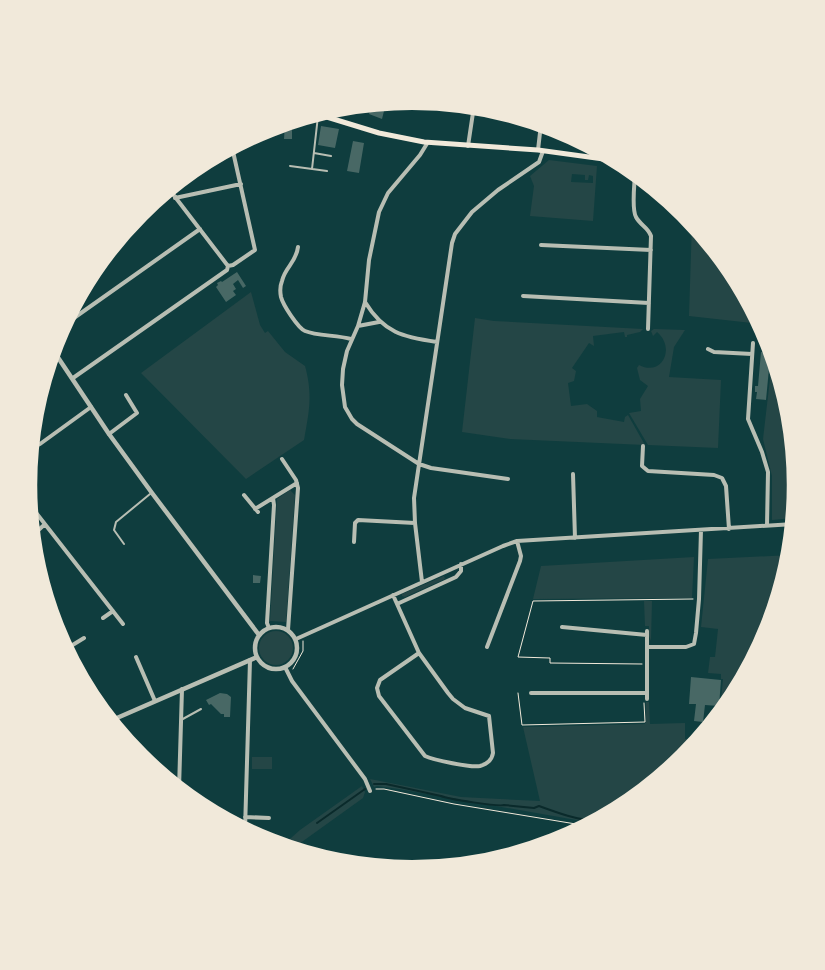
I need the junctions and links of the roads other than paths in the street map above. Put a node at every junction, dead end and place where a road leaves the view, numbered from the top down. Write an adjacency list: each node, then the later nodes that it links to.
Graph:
1 (473, 114): 6 (street)
2 (331, 118): 5 (main road)
3 (317, 121): 8 (lane)
4 (541, 132): 7 (street)
5 (428, 142): 6 (main road); 25 (street)
6 (468, 146): 7 (main road)
7 (540, 151): 11 (main road); 32 (street)
8 (314, 153): 10 (lane); 13 (lane)
9 (234, 154): 16 (street)
10 (331, 156)
11 (601, 159)
12 (290, 166): 13 (lane)
13 (312, 169): 14 (lane)
14 (327, 171)
15 (635, 182): 22 (street)
16 (241, 184): 18 (street); 23 (street)
17 (173, 195): 18 (street)
18 (176, 198): 19 (street)
19 (200, 229): 23 (street); 27 (street)
20 (541, 244): 22 (street)
21 (298, 247): 31 (street)
22 (651, 250): 26 (street)
23 (228, 266): 37 (street)
24 (523, 296): 26 (street)
25 (365, 302): 28 (street); 29 (street)
26 (649, 303): 30 (street)
27 (77, 316)
28 (379, 322): 29 (street); 32 (street)
29 (358, 326): 31 (street)
30 (648, 329)
31 (351, 339): 44 (street)
32 (436, 342): 44 (street)
33 (753, 343): 35 (street)
34 (708, 349): 35 (street)
35 (752, 354): 55 (street)
36 (58, 358): 37 (street)
37 (73, 378): 39 (street)
38 (126, 394): 40 (street)
39 (91, 407): 40 (street); 41 (street)
40 (109, 434): 48 (street)
41 (38, 445)
42 (643, 446): 56 (street)
43 (282, 459): 47 (street)
44 (419, 464): 46 (street); 52 (street)
45 (573, 474): 59 (street)
46 (508, 479)
47 (297, 483): 50 (street); 72 (street)
48 (152, 493): 62 (lane); 73 (street)
49 (244, 495): 50 (street)
50 (273, 498): 70 (street)
51 (37, 516): 53 (street)
52 (415, 523): 61 (street); 64 (street)
53 (44, 525): 57 (street); 67 (street)
54 (787, 525): 55 (street)
55 (767, 526): 56 (street)
56 (729, 529): 58 (street)
57 (39, 530)
58 (701, 530): 59 (street); 78 (street)
59 (575, 538): 60 (street)
60 (517, 541): 63 (street); 77 (street)
61 (354, 542)
62 (124, 544)
63 (461, 564): 64 (street); 66 (street)
64 (422, 582): 65 (street)
65 (393, 595): 66 (street); 75 (street)
66 (397, 604): 79 (street)
67 (113, 610): 68 (street); 69 (street)
68 (103, 618)
69 (123, 624)
70 (269, 628): 72 (street); 73 (street)
71 (562, 628): 78 (street)
72 (288, 630): 75 (street)
73 (259, 635): 81 (street)
74 (84, 638): 76 (street)
75 (296, 639): 83 (street)
76 (73, 646)
77 (487, 647)
78 (647, 647): 86 (street)
79 (419, 653): 79 (street)
80 (136, 657): 88 (street)
81 (257, 657): 82 (street); 83 (street)
82 (250, 660): 84 (street); 94 (street)
83 (285, 667): 93 (street)
84 (182, 689): 88 (street); 91 (street)
85 (531, 693): 86 (street)
86 (647, 693): 87 (street)
87 (647, 699)
88 (155, 701): 90 (street)
89 (201, 709): 91 (lane)
90 (117, 718)
91 (181, 720): 92 (street)
92 (179, 780)
93 (370, 791)
94 (245, 818): 95 (street); 96 (street)
95 (269, 818)
96 (245, 822)

